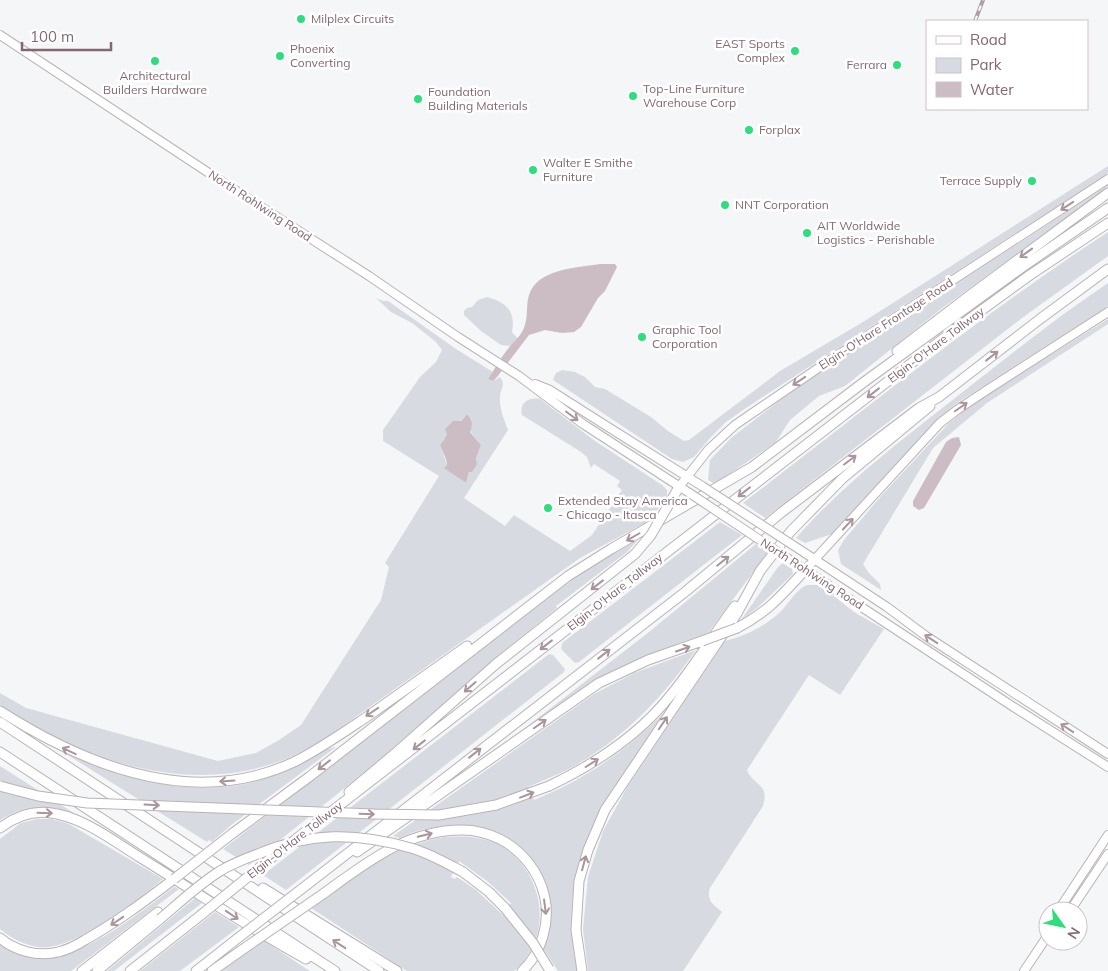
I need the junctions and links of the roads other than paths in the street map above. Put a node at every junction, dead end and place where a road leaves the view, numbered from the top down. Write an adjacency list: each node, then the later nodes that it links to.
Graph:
1 (0, 35): 8 (main road, North Rohlwing Road)
2 (1108, 179): 11 (main road, Elgin-O'Hare Frontage Road, one-way to 11)
3 (1108, 193): 9 (highway, one-way to 9)
4 (1108, 208): 9 (highway)
5 (1108, 223): 26 (highway, Elgin-O'Hare Tollway, one-way to 26)
6 (1108, 269): 10 (highway, one-way to 6)
7 (1108, 312): 13 (main road, one-way to 7)
8 (519, 376): 11 (main road, North Rohlwing Road); 12 (main road, North Rohlwing Road, one-way to 12)
9 (864, 382): 16 (highway, one-way to 16)
10 (939, 397): 15 (highway); 31 (highway, one-way to 10)
11 (687, 476): 12 (main road, Elgin-O'Hare Frontage Road); 13 (main road, North Rohlwing Road, bridge)
12 (679, 487): 14 (main road, North Rohlwing Road, bridge); 26 (highway, one-way to 26, bridge)
13 (815, 559): 14 (main road); 18 (main road, North Rohlwing Road, one-way to 13)
14 (805, 570): 17 (main road, North Rohlwing Road); 31 (highway, one-way to 14, bridge)
15 (755, 580): 25 (highway, one-way to 15, bridge); 48 (highway, one-way to 15)
16 (514, 617): 20 (highway, one-way to 20); 35 (highway, one-way to 35, bridge)
17 (926, 650): 18 (main road); 19 (main road, North Rohlwing Road)
18 (981, 674): 19 (main road); 23 (main road, one-way to 18)
19 (986, 690): 24 (main road, North Rohlwing Road)
20 (0, 711)
21 (0, 722): 29 (highway)
22 (0, 752): 44 (highway)
23 (1108, 754)
24 (1108, 767)
25 (0, 786)
26 (315, 825): 40 (highway, Elgin-O'Hare Tollway, bridge)
27 (0, 828): 43 (highway, one-way to 43)
28 (1108, 835): 32 (main road)
29 (174, 836): 45 (highway, one-way to 29); 46 (highway)
30 (1108, 854): 33 (main road)
31 (326, 869): 41 (highway, bridge)
32 (1065, 901)
33 (1077, 901)
34 (159, 916): 37 (highway, bridge); 38 (highway); 39 (highway)
35 (0, 938)
36 (1038, 950): 49 (main road)
37 (550, 970)
38 (82, 971)
39 (97, 971)
40 (130, 971)
41 (196, 971)
42 (212, 971): 47 (highway, one-way to 47, bridge)
43 (329, 971)
44 (335, 971)
45 (379, 971)
46 (397, 971)
47 (522, 971)
48 (582, 971)
49 (1024, 971)

